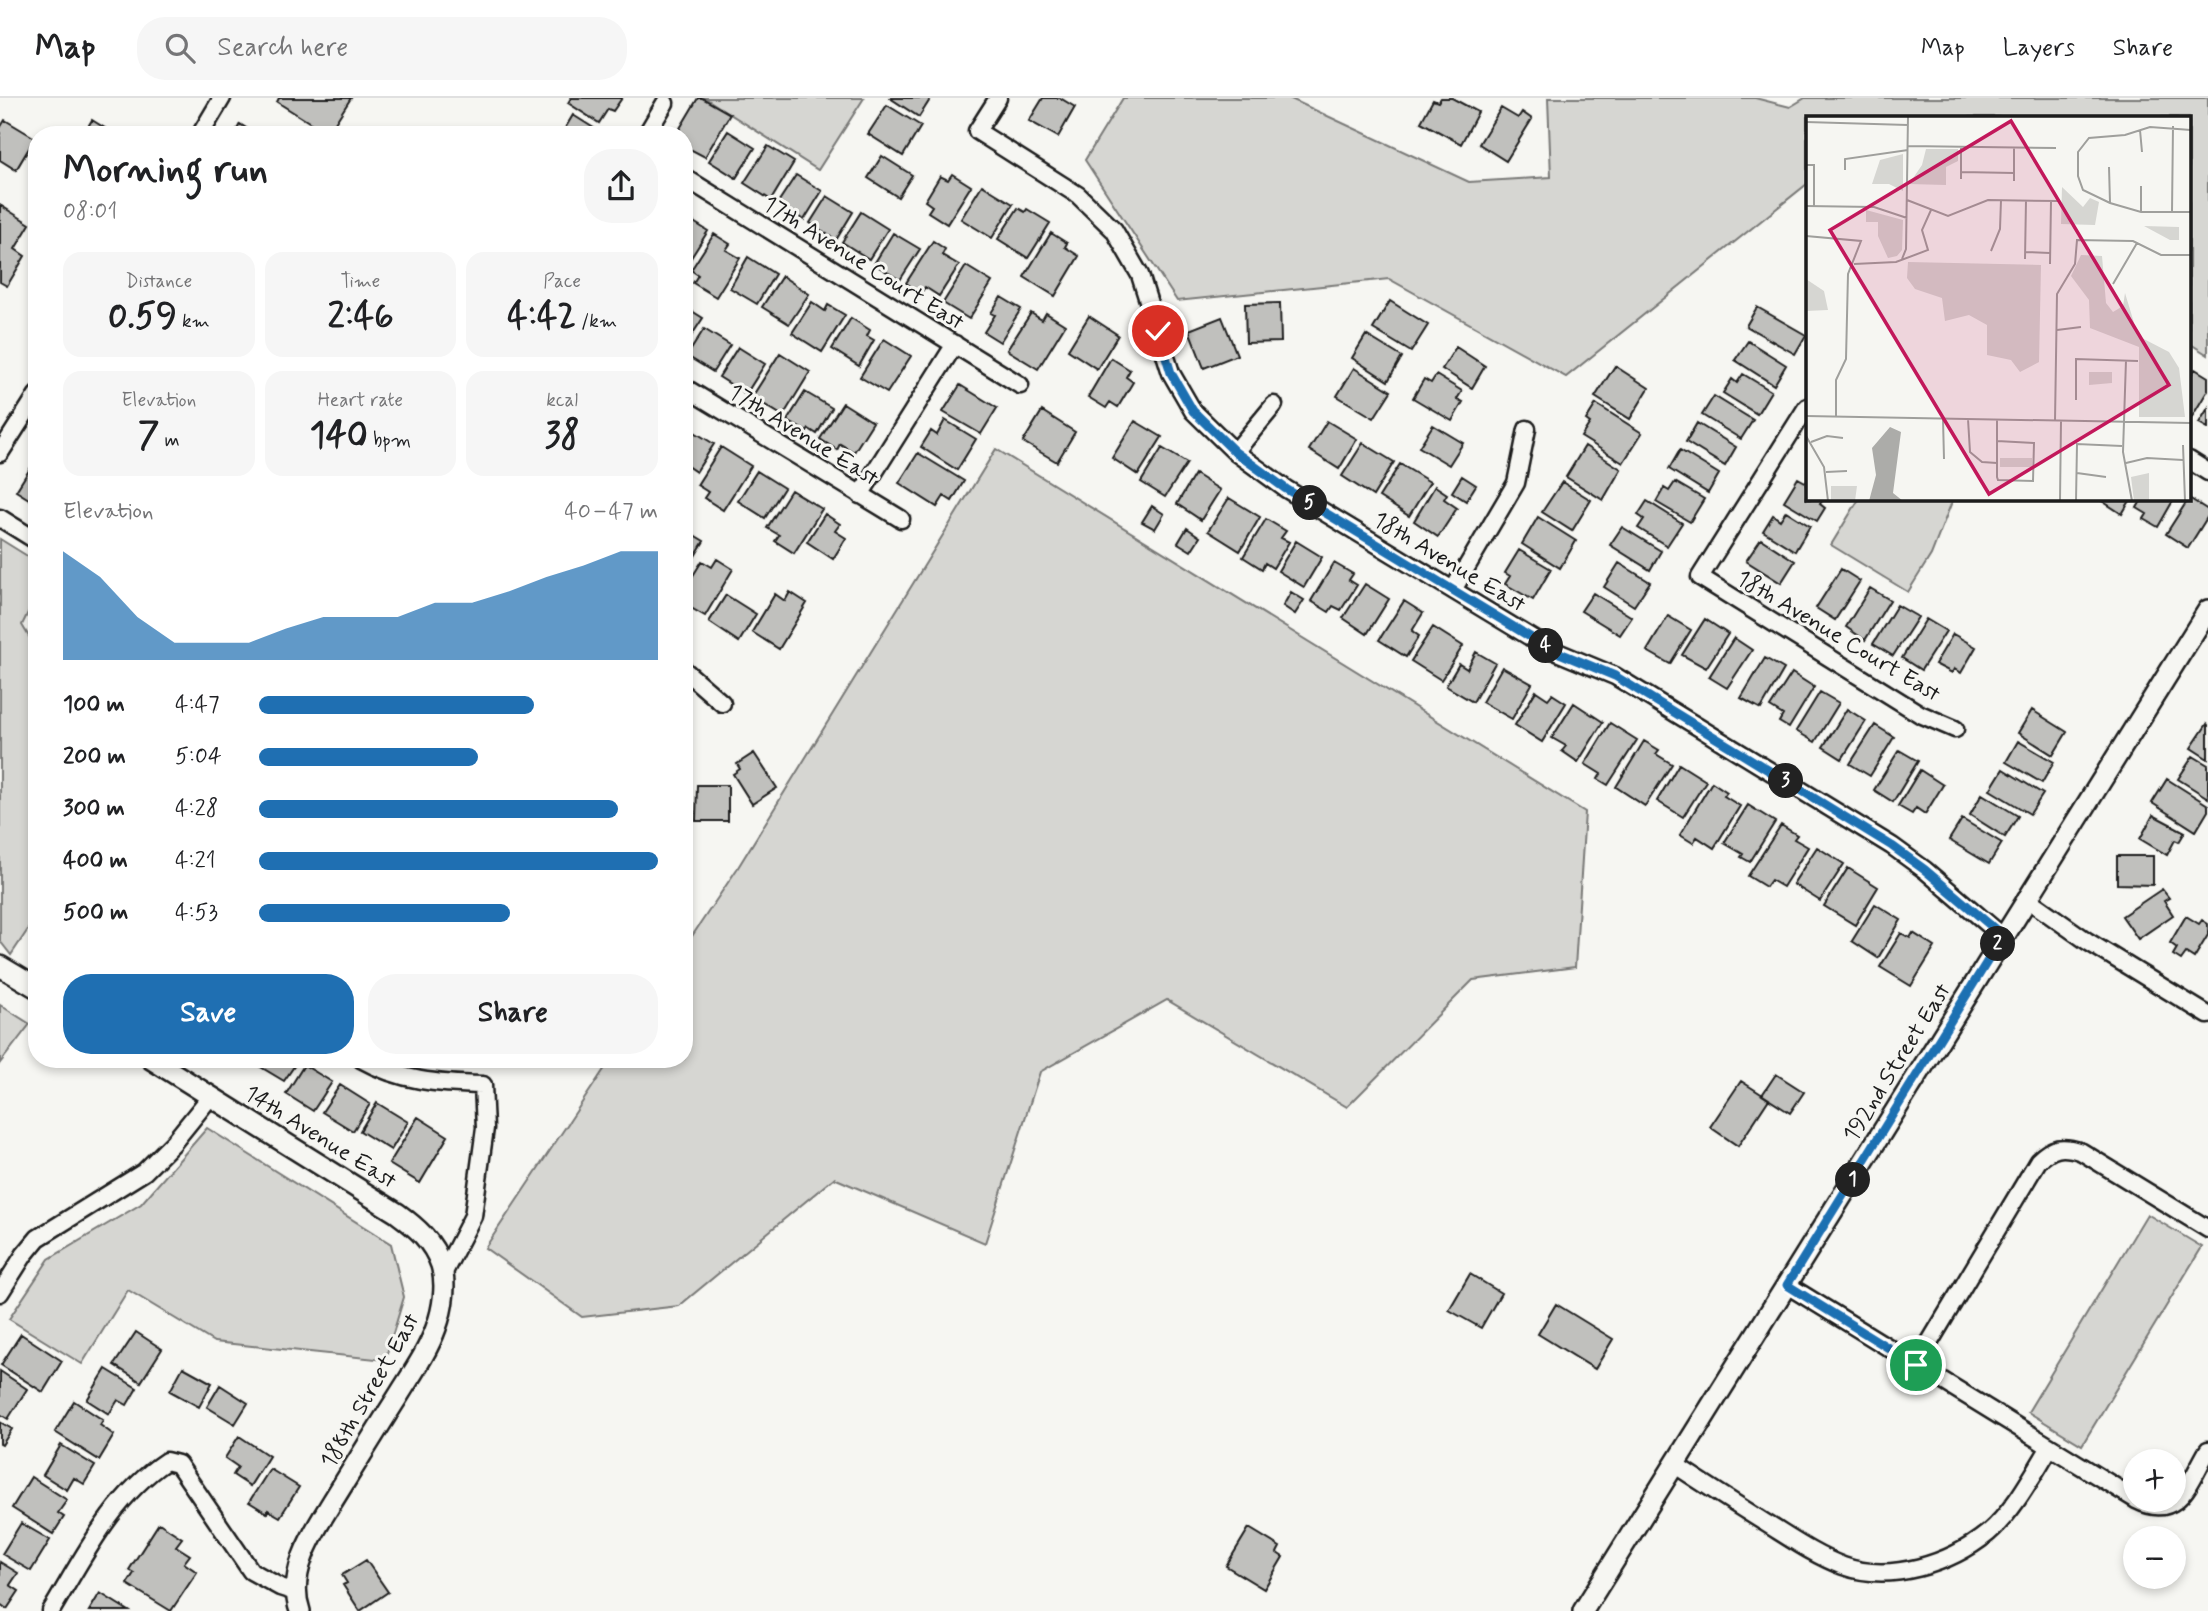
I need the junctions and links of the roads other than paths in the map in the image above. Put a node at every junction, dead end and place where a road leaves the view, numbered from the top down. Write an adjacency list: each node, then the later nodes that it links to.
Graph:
1 (222, 98): 4 (street)
2 (998, 98): 14 (street, 18th Avenue East)
3 (665, 103): 5 (street)
4 (205, 126)
5 (651, 126)
6 (693, 183): 7 (street, 17th Avenue Court East)
7 (955, 344): 8 (street, 17th Avenue Court East); 18 (street)
8 (1020, 385)
9 (693, 393): 18 (street, 17th Avenue East)
10 (1274, 405): 14 (street)
11 (28, 409): 15 (street)
12 (1806, 409): 26 (street, 18th Avenue Court East)
13 (1527, 429): 22 (street)
14 (1235, 452): 22 (street, 18th Avenue East)
15 (0, 453)
16 (2190, 461): 17 (street)
17 (2208, 472)
18 (860, 495): 20 (street, 17th Avenue East)
19 (0, 518): 21 (street)
20 (901, 519)
21 (28, 535)
22 (1453, 590): 28 (street, 18th Avenue East)
23 (2208, 610): 27 (street, 192nd Street East)
24 (693, 678): 25 (street)
25 (722, 703)
26 (1955, 729)
27 (2026, 898): 28 (street, 192nd Street East); 31 (street)
28 (2003, 936): 37 (street, 192nd Street East)
29 (0, 966): 30 (street)
30 (28, 983)
31 (2208, 1015)
32 (166, 1068): 34 (street, 14th Avenue East)
33 (377, 1068): 36 (street, 188th Street East)
34 (211, 1096): 36 (street, 14th Avenue East); 38 (street)
35 (2208, 1229): 39 (street)
36 (442, 1276): 45 (street, 188th Street East)
37 (1787, 1285): 39 (street); 42 (street, 192nd Street East)
38 (0, 1293)
39 (1916, 1365): 40 (street)
40 (2050, 1447): 42 (street); 44 (street)
41 (2208, 1450): 43 (street)
42 (1674, 1464): 47 (street, 192nd Street East)
43 (2186, 1486)
44 (2123, 1493)
45 (298, 1601): 46 (street)
46 (51, 1611)
47 (1583, 1611)

